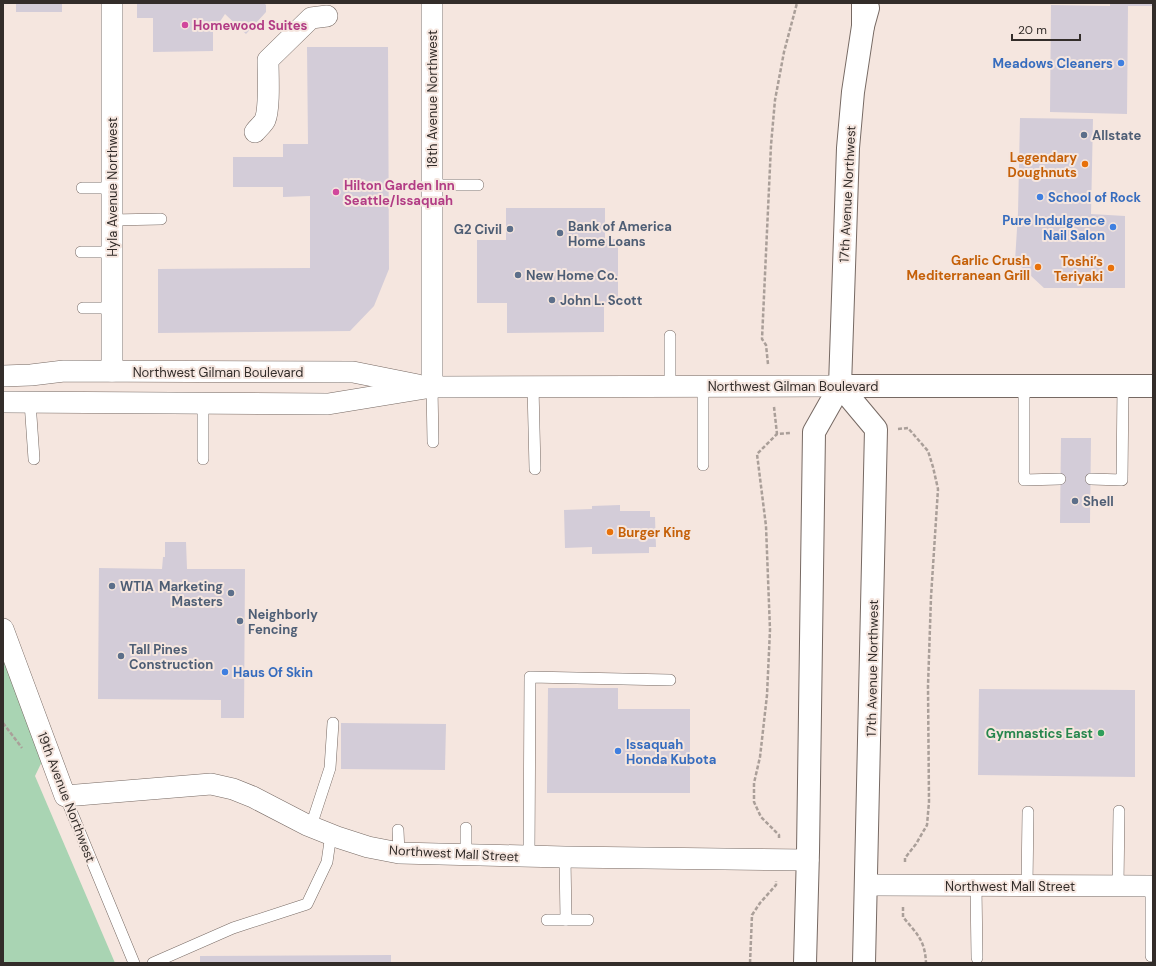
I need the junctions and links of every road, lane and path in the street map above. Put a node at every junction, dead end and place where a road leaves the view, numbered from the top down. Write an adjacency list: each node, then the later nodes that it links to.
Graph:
1 (112, 3): 12 (street, Hyla Avenue Northwest)
2 (432, 3): 9 (street, 18th Avenue Northwest)
3 (797, 3): 20 (path)
4 (863, 3): 7 (main road)
5 (870, 3): 7 (main road, 17th Avenue Northwest)
6 (327, 16): 8 (street)
7 (864, 26): 23 (main road, 17th Avenue Northwest)
8 (255, 132)
9 (432, 185): 10 (lane); 27 (street, 18th Avenue Northwest)
10 (478, 185)
11 (82, 188): 12 (lane)
12 (112, 188): 13 (street, Hyla Avenue Northwest)
13 (112, 220): 14 (lane); 16 (street, Hyla Avenue Northwest)
14 (161, 220)
15 (81, 252): 16 (lane)
16 (112, 252): 18 (street, Hyla Avenue Northwest)
17 (83, 308): 18 (lane)
18 (112, 308): 21 (street, Hyla Avenue Northwest)
19 (670, 336): 29 (lane)
20 (766, 344)
21 (112, 371): 22 (street, Northwest Gilman Boulevard); 27 (street, Northwest Gilman Boulevard)
22 (3, 376)
23 (840, 386): 24 (main road, Northwest Gilman Boulevard); 30 (street, Northwest Gilman Boulevard); 59 (main road, 17th Avenue Northwest); 61 (main road, 17th Avenue Northwest)
24 (1024, 386): 25 (main road, Northwest Gilman Boulevard); 41 (lane)
25 (1123, 386): 26 (main road, Northwest Gilman Boulevard); 42 (lane)
26 (1153, 386)
27 (432, 387): 28 (street, Northwest Gilman Boulevard); 33 (street, Northwest Gilman Boulevard); 36 (lane)
28 (533, 387): 29 (street, Northwest Gilman Boulevard); 40 (lane)
29 (670, 387): 30 (street, Northwest Gilman Boulevard)
30 (703, 387): 39 (lane)
31 (3, 402): 32 (street, Northwest Gilman Boulevard)
32 (30, 402): 33 (street, Northwest Gilman Boulevard); 37 (lane)
33 (203, 403): 38 (lane)
34 (908, 428): 58 (path)
35 (777, 434): 53 (path)
36 (433, 442)
37 (34, 459)
38 (203, 459)
39 (703, 466)
40 (535, 468)
41 (1060, 479)
42 (1091, 479)
43 (3, 629): 46 (street, 19th Avenue Northwest)
44 (670, 680): 56 (lane)
45 (333, 723): 49 (lane)
46 (65, 796): 49 (street, Northwest Mall Street); 72 (lane, 19th Avenue Northwest)
47 (1119, 811): 64 (lane)
48 (1028, 812): 63 (lane)
49 (311, 826): 52 (street, Northwest Mall Street)
50 (466, 828): 55 (lane)
51 (398, 830): 54 (lane)
52 (331, 834): 54 (street, Northwest Mall Street); 73 (lane)
53 (779, 836)
54 (399, 853): 55 (street, Northwest Mall Street)
55 (466, 855): 56 (street, Northwest Mall Street)
56 (529, 856): 57 (street, Northwest Mall Street)
57 (565, 857): 59 (street, Northwest Mall Street); 68 (lane)
58 (905, 858)
59 (808, 860): 75 (main road, 17th Avenue Northwest)
60 (776, 885): 74 (path)
61 (866, 885): 62 (street, Northwest Mall Street); 76 (main road, 17th Avenue Northwest)
62 (976, 886): 63 (street, Northwest Mall Street); 71 (lane)
63 (1027, 886): 64 (street, Northwest Mall Street)
64 (1118, 886): 65 (street, Northwest Mall Street)
65 (1152, 886): 70 (lane)
66 (903, 917): 77 (path)
67 (547, 920): 68 (lane)
68 (566, 920): 69 (lane)
69 (588, 920)
70 (1151, 956)
71 (977, 958)
72 (134, 963)
73 (153, 963)
74 (750, 963)
75 (805, 963)
76 (864, 963)
77 (926, 963)

